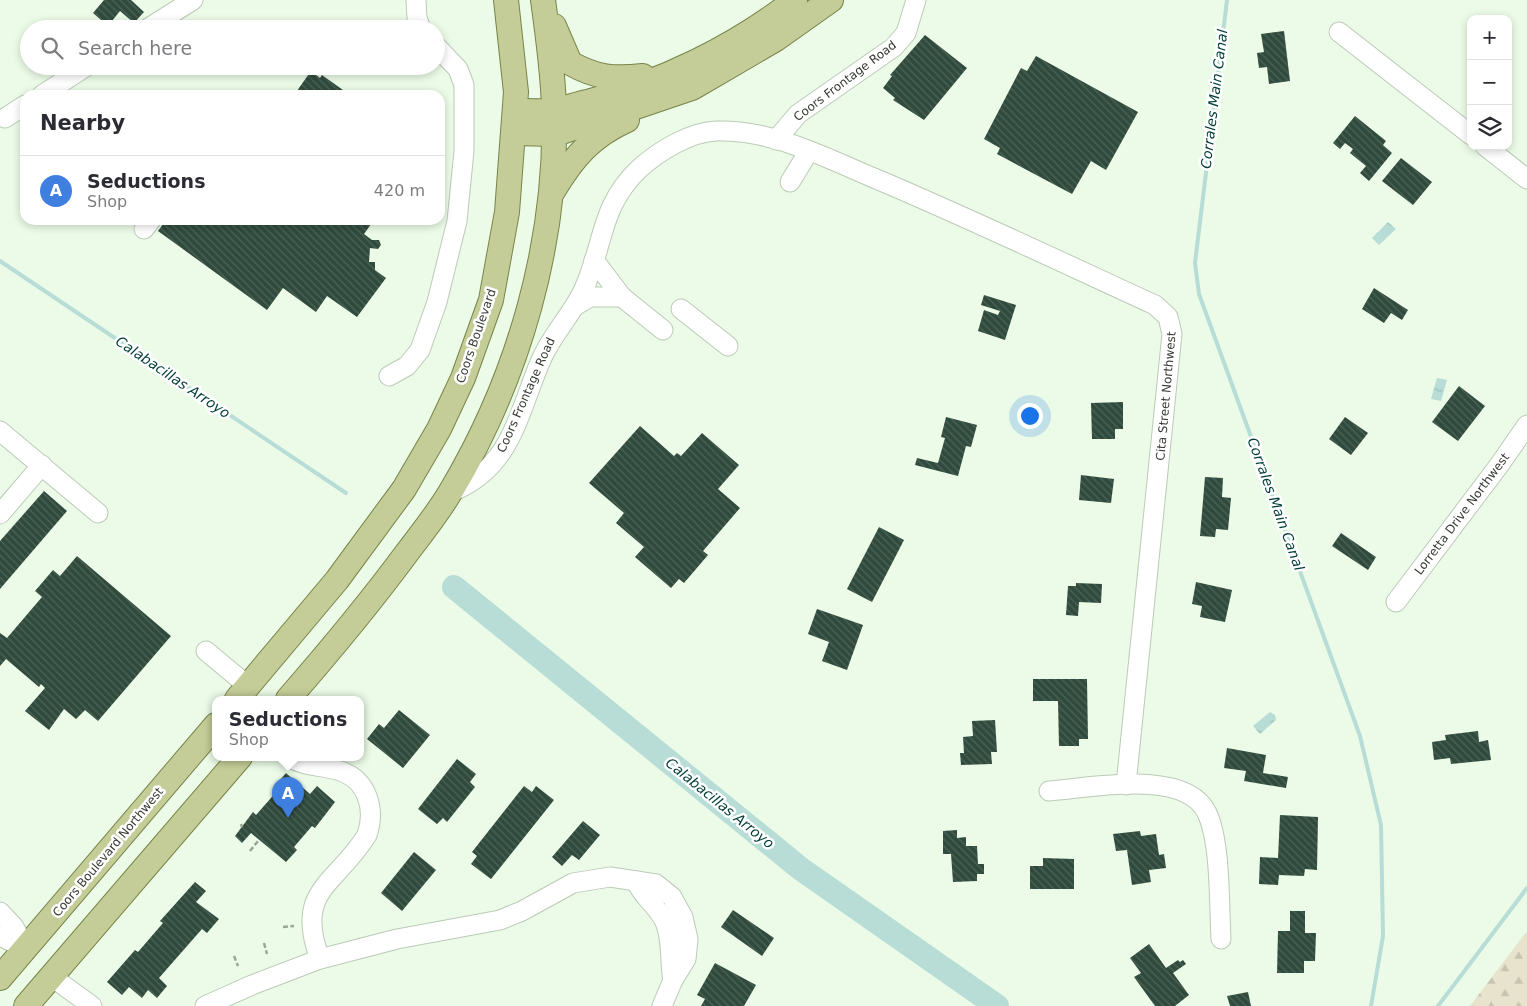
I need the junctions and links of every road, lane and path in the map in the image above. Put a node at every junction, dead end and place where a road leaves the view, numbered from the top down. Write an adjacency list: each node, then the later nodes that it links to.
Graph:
1 (193, 0): 8 (street)
2 (416, 0): 9 (street)
3 (506, 0): 19 (main road, Coors Boulevard)
4 (545, 0): 13 (main road); 17 (main road)
5 (795, 0): 13 (main road)
6 (831, 0): 14 (main road)
7 (916, 0): 22 (street, Coors Frontage Road)
8 (162, 20)
9 (418, 20)
10 (1339, 32): 20 (street)
11 (445, 55): 34 (street)
12 (73, 75): 15 (street)
13 (664, 75): 17 (main road)
14 (692, 88): 21 (main road); 27 (main road)
15 (50, 90)
16 (20, 109): 18 (street)
17 (554, 110): 19 (main road); 21 (main road)
18 (5, 118)
19 (515, 122): 21 (main road); 43 (main road, Coors Boulevard)
20 (1467, 132)
21 (554, 134): 27 (main road)
22 (776, 140): 24 (street, Cita Street Northwest); 28 (street, Coors Frontage Road)
23 (1490, 150): 25 (street)
24 (809, 151): 26 (street); 49 (street, Cita Street Northwest)
25 (1527, 179)
26 (790, 182)
27 (551, 194): 38 (main road)
28 (594, 260): 29 (street); 30 (street, Coors Frontage Road)
29 (622, 297): 30 (street); 32 (street)
30 (575, 306): 38 (street, Coors Frontage Road)
31 (681, 309): 33 (street)
32 (663, 330)
33 (728, 346)
34 (389, 376)
35 (1527, 425): 41 (street, Lorretta Drive Northwest)
36 (0, 431): 37 (street)
37 (42, 465): 39 (street); 40 (street)
38 (446, 500): 44 (main road)
39 (98, 513)
40 (0, 514)
41 (1396, 602)
42 (206, 651): 43 (street)
43 (243, 693)
44 (291, 696)
45 (212, 730): 60 (main road, Coors Boulevard Northwest)
46 (212, 737): 65 (main road)
47 (237, 761): 65 (main road)
48 (297, 761): 63 (street)
49 (1126, 785): 50 (street); 58 (street)
50 (1049, 791)
51 (258, 841): 52 (path)
52 (250, 851)
53 (636, 881): 63 (street); 67 (street); 67 (street)
54 (0, 912): 60 (street)
55 (294, 926): 56 (path)
56 (283, 927)
57 (0, 936): 60 (street)
58 (1221, 939)
59 (264, 943): 61 (path)
60 (26, 949): 66 (main road, Coors Boulevard Northwest); 68 (main road)
61 (267, 954)
62 (234, 956): 64 (path)
63 (320, 959): 71 (street)
64 (238, 966)
65 (52, 977): 69 (main road); 70 (street)
66 (0, 978)
67 (673, 980): 72 (street)
68 (0, 995)
69 (26, 1006)
70 (92, 1006)
71 (206, 1006)
72 (662, 1006)

